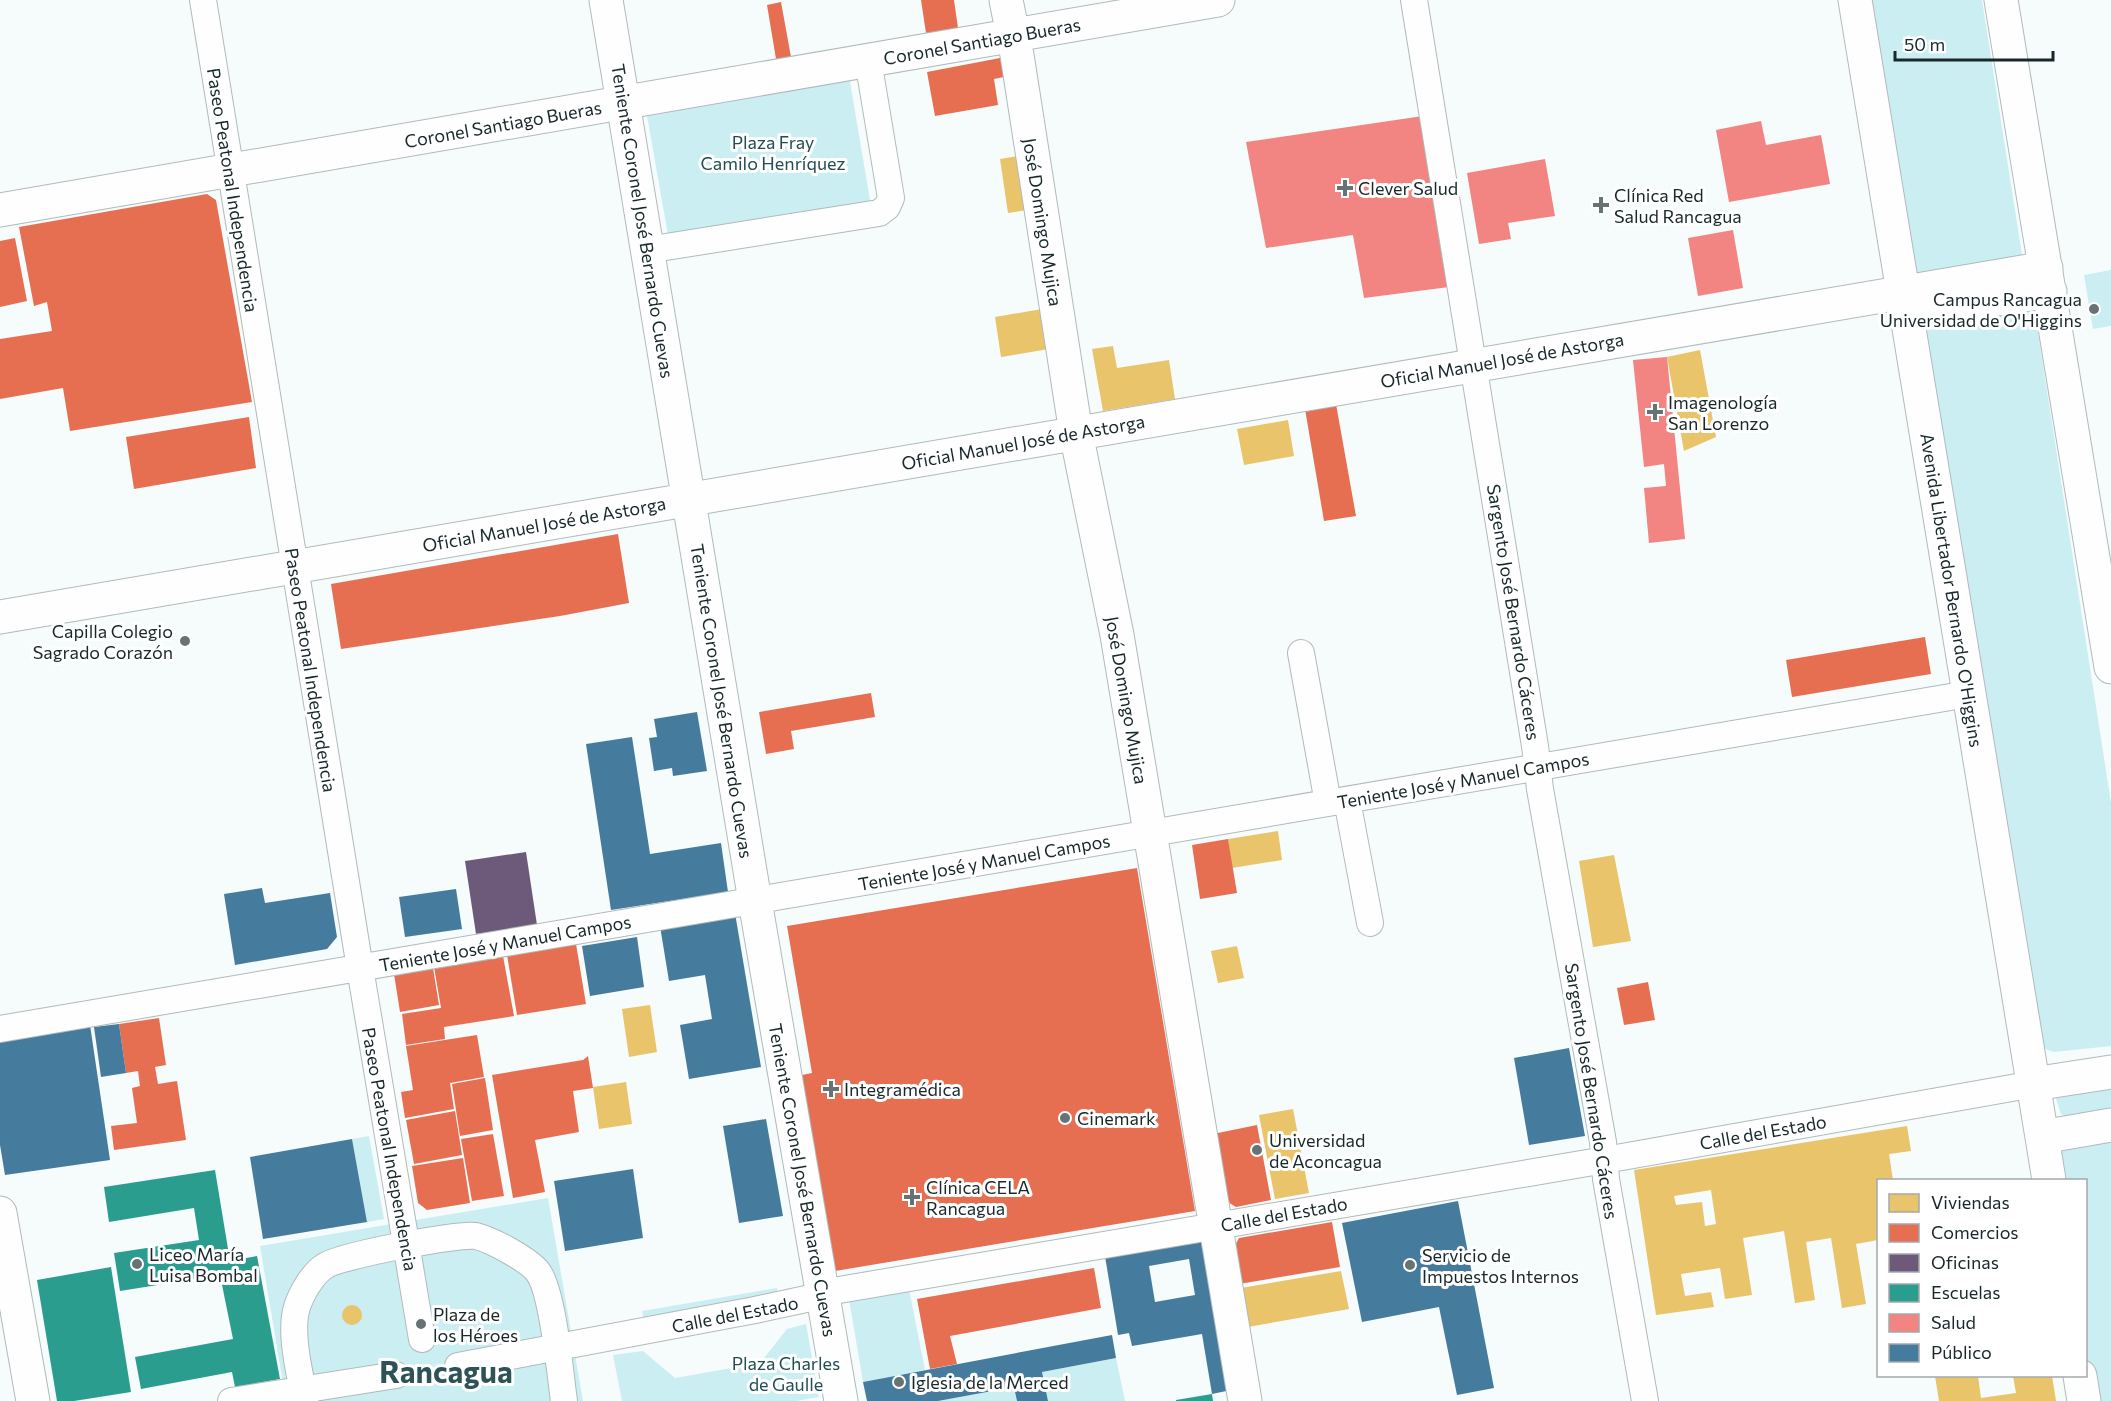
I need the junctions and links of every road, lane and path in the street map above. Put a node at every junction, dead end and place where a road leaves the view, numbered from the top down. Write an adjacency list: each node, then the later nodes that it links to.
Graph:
1 (202, 0): 11 (street, Paseo Peatonal Independencia)
2 (606, 0): 10 (street, Teniente Coronel José Bernardo Cuevas)
3 (1006, 0): 8 (street, José Domingo Mujica)
4 (1218, 0): 8 (street, Coronel Santiago Bueras)
5 (1414, 0): 16 (street, Sargento José Bernardo Cáceres)
6 (1855, 0): 15 (street, Avenida Libertador Bernardo O'Higgins)
7 (2001, 0): 14 (street)
8 (1012, 36): 9 (street, Coronel Santiago Bueras); 17 (street, José Domingo Mujica)
9 (868, 60): 10 (street, Coronel Santiago Bueras); 13 (street)
10 (623, 103): 11 (street, Coronel Santiago Bueras); 13 (street, Teniente Coronel José Bernardo Cuevas)
11 (230, 171): 12 (street, Coronel Santiago Bueras); 19 (street, Paseo Peatonal Independencia)
12 (0, 210)
13 (647, 250): 18 (street, Teniente Coronel José Bernardo Cuevas)
14 (2048, 280): 15 (street, Oficial Manuel José de Astorga); 22 (street)
15 (1904, 302): 16 (street, Oficial Manuel José de Astorga); 23 (street, Avenida Libertador Bernardo O'Higgins)
16 (1474, 365): 17 (street, Oficial Manuel José de Astorga); 24 (street, Sargento José Bernardo Cáceres)
17 (1076, 433): 18 (street, Oficial Manuel José de Astorga); 26 (street, José Domingo Mujica)
18 (688, 500): 19 (street, Oficial Manuel José de Astorga); 27 (street, Teniente Coronel José Bernardo Cuevas)
19 (294, 567): 20 (street, Oficial Manuel José de Astorga); 29 (street, Paseo Peatonal Independencia)
20 (0, 617)
21 (1301, 653): 25 (street)
22 (2111, 667)
23 (1968, 694): 24 (street, Teniente José y Manuel Campos); 32 (street, Avenida Libertador Bernardo O'Higgins)
24 (1538, 768): 25 (street, Teniente José y Manuel Campos); 35 (street, Sargento José Bernardo Cáceres)
25 (1337, 802): 26 (street, Teniente José y Manuel Campos); 28 (street)
26 (1150, 833): 27 (street, Teniente José y Manuel Campos); 38 (street, José Domingo Mujica)
27 (755, 901): 29 (street, Teniente José y Manuel Campos); 40 (street, Teniente Coronel José Bernardo Cuevas)
28 (1370, 923)
29 (360, 968): 30 (street, Teniente José y Manuel Campos); 39 (street, Paseo Peatonal Independencia)
30 (0, 1029)
31 (2111, 1072): 32 (street, Calle del Estado)
32 (2034, 1084): 34 (street, Avenida Libertador Bernardo O'Higgins); 35 (street, Calle del Estado)
33 (2111, 1125): 34 (street)
34 (2042, 1137): 36 (street, Avenida Libertador Bernardo O'Higgins)
35 (1605, 1160): 38 (street, Calle del Estado); 52 (street, Sargento José Bernardo Cáceres)
36 (2049, 1179)
37 (0, 1213): 47 (street)
38 (1215, 1226): 40 (street, Calle del Estado); 51 (street, José Domingo Mujica)
39 (406, 1245): 41 (street, Paseo Peatonal Independencia); 42 (street); 46 (street)
40 (823, 1294): 42 (street, Calle del Estado); 50 (street, Teniente Coronel José Bernardo Cuevas)
41 (422, 1339)
42 (556, 1347): 43 (street, Calle del Estado); 49 (street)
43 (458, 1366)
44 (396, 1375): 46 (street)
45 (2080, 1377): 53 (street)
46 (304, 1395): 48 (street)
47 (33, 1401)
48 (231, 1401)
49 (564, 1401)
50 (841, 1401)
51 (1245, 1401)
52 (1645, 1401)
53 (2084, 1401)

